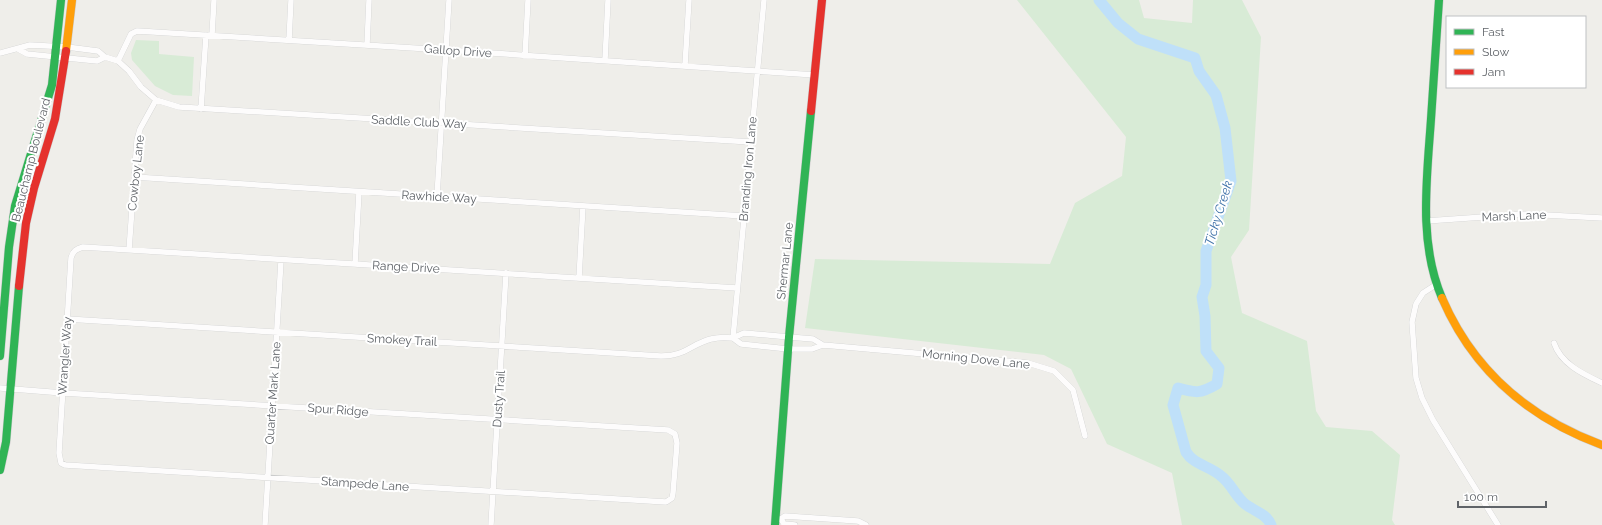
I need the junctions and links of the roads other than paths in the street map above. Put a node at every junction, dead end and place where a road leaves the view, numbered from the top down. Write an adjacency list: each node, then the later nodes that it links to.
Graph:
1 (60, 0): 16 (street, Beauchamp Boulevard)
2 (72, 0): 17 (street, Beauchamp Boulevard)
3 (214, 0): 13 (street)
4 (291, 0): 14 (street)
5 (369, 0): 15 (street)
6 (449, 0): 19 (street)
7 (528, 0): 22 (street)
8 (608, 0): 25 (street)
9 (689, 0): 27 (street)
10 (764, 0): 28 (street, Branding Iron Lane)
11 (822, 0): 29 (street, Shermar Lane)
12 (1439, 0): 40 (street)
13 (209, 35): 14 (street, Gallop Drive); 26 (street, Gallop Drive); 31 (street)
14 (289, 40): 15 (street, Gallop Drive)
15 (367, 45): 19 (street, Gallop Drive)
16 (57, 46): 17 (street); 18 (street); 21 (street, Beauchamp Boulevard)
17 (67, 47): 23 (street, Beauchamp Boulevard); 24 (street)
18 (18, 49): 20 (street); 21 (street)
19 (446, 50): 22 (street, Gallop Drive); 32 (street)
20 (0, 53)
21 (56, 56): 23 (street); 57 (street, Beauchamp Boulevard)
22 (525, 56): 25 (street, Gallop Drive)
23 (66, 57): 24 (street); 60 (street, Beauchamp Boulevard)
24 (105, 58): 26 (street)
25 (605, 60): 27 (street, Gallop Drive)
26 (118, 61): 30 (street, Saddle Club Way)
27 (685, 65): 28 (street, Gallop Drive)
28 (758, 71): 29 (street, Gallop Drive); 33 (street, Branding Iron Lane)
29 (815, 75): 51 (street, Shermar Lane)
30 (156, 100): 31 (street, Saddle Club Way); 34 (street, Cowboy Lane)
31 (201, 108): 32 (street, Saddle Club Way)
32 (441, 123): 33 (street, Saddle Club Way); 36 (street)
33 (751, 142): 38 (street, Branding Iron Lane)
34 (134, 177): 35 (street, Rawhide Way); 42 (street, Cowboy Lane)
35 (359, 192): 36 (street, Rawhide Way); 44 (street)
36 (437, 196): 37 (street, Rawhide Way)
37 (583, 206): 38 (street, Rawhide Way); 46 (street)
38 (744, 216): 48 (street, Branding Iron Lane)
39 (1602, 218): 40 (street, Marsh Lane)
40 (1426, 221): 47 (street)
41 (75, 250): 42 (street, Range Drive); 49 (street, Wrangler Way)
42 (129, 250): 43 (street, Range Drive)
43 (281, 260): 44 (street, Range Drive); 50 (street, Quarter Mark Lane)
44 (355, 264): 45 (street, Range Drive)
45 (506, 273): 46 (street, Range Drive); 55 (street, Dusty Trail)
46 (579, 278): 48 (street, Range Drive)
47 (1437, 284): 65 (street); 76 (street)
48 (737, 288): 52 (street, Branding Iron Lane)
49 (67, 319): 50 (street, Smokey Trail); 61 (street, Wrangler Way)
50 (277, 332): 55 (street, Smokey Trail); 62 (street, Quarter Mark Lane)
51 (789, 337): 52 (street, Smokey Trail); 54 (street, Morning Dove Lane); 56 (street, Shermar Lane)
52 (733, 338): 55 (street, Smokey Trail); 56 (street, Smokey Trail)
53 (1554, 343): 58 (street)
54 (823, 345): 56 (street, Morning Dove Lane); 64 (street, Morning Dove Lane)
55 (502, 346): 63 (street, Dusty Trail)
56 (788, 349): 71 (street, Shermar Lane)
57 (0, 356)
58 (1602, 383)
59 (0, 388): 60 (street, Spur Ridge)
60 (10, 389): 61 (street, Spur Ridge); 67 (street, Beauchamp Boulevard)
61 (63, 393): 62 (street, Spur Ridge); 66 (street, Wrangler Way)
62 (273, 406): 63 (street, Spur Ridge); 68 (street, Quarter Mark Lane)
63 (498, 420): 69 (street, Dusty Trail); 70 (street, Spur Ridge)
64 (1085, 436)
65 (1602, 445)
66 (61, 463): 68 (street, Stampede Lane)
67 (0, 470)
68 (268, 477): 69 (street, Stampede Lane); 72 (street, Quarter Mark Lane)
69 (493, 492): 70 (street, Stampede Lane); 73 (street, Dusty Trail)
70 (669, 501)
71 (777, 521): 74 (street); 75 (street)
72 (265, 525)
73 (491, 525)
74 (795, 525)
75 (866, 525)
76 (1498, 525)

